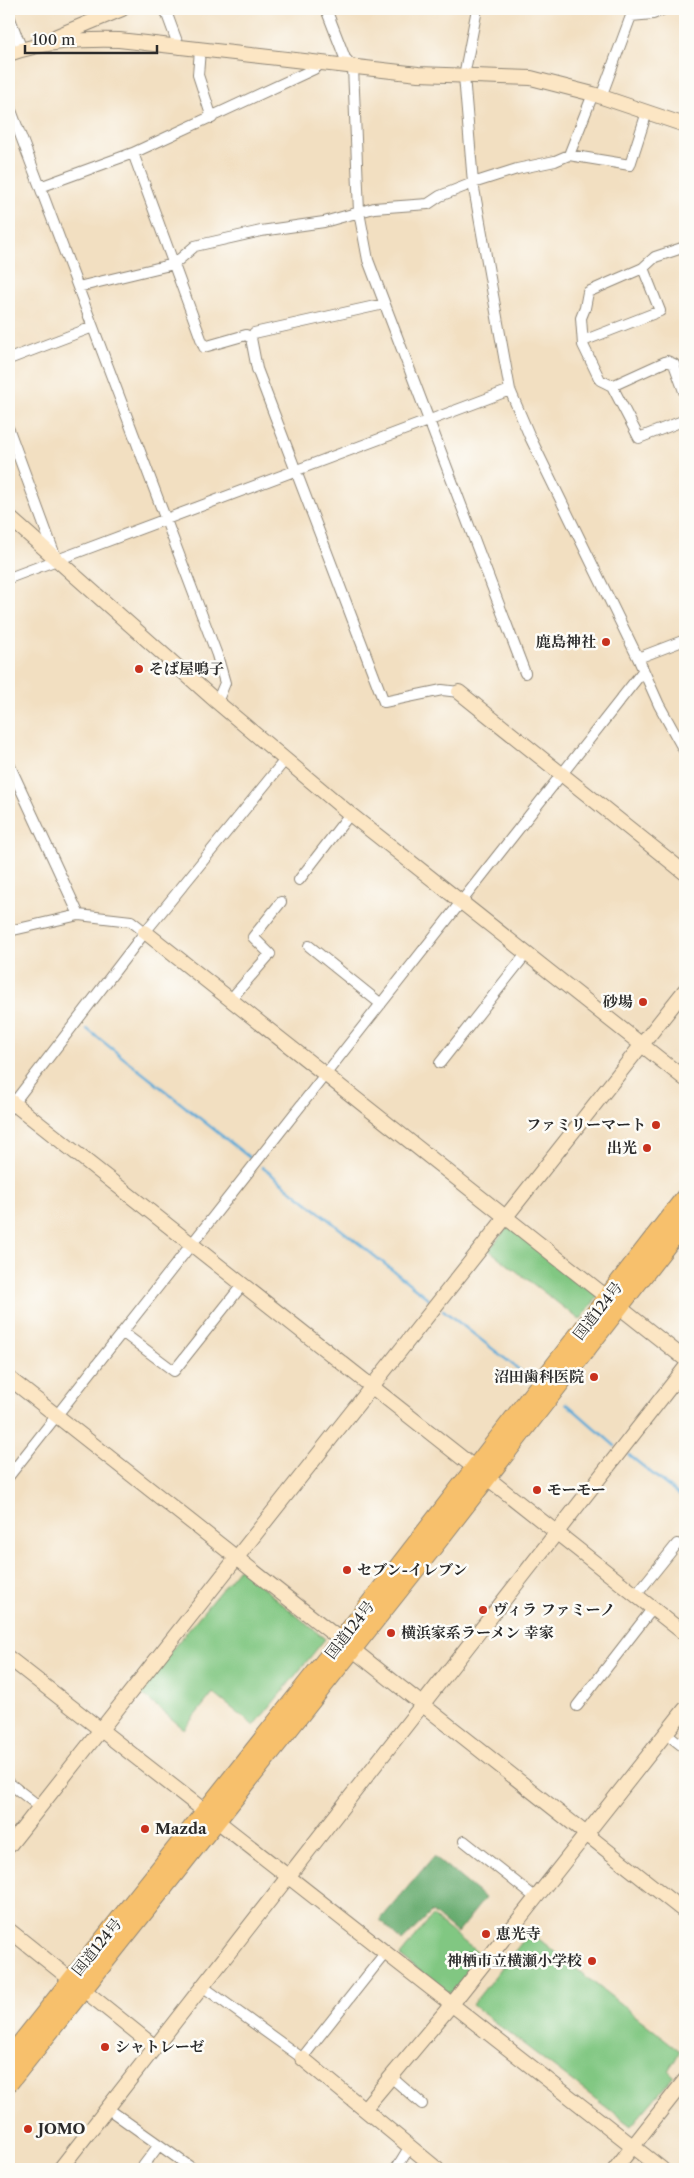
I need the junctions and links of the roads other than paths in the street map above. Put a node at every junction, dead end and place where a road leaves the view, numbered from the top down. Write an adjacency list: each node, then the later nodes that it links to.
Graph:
1 (122, 9): 7 (street)
2 (165, 9): 8 (street)
3 (326, 9): 12 (street)
4 (477, 9): 13 (street)
5 (664, 9): 14 (street)
6 (9, 16): 10 (street)
7 (50, 43): 8 (street); 10 (street)
8 (179, 47): 9 (street)
9 (200, 50): 11 (street); 17 (street)
10 (15, 52)
11 (321, 64): 12 (street); 17 (street)
12 (353, 67): 13 (street); 23 (street)
13 (464, 76): 14 (street); 21 (street)
14 (597, 95): 16 (street); 20 (street)
15 (9, 105): 22 (street)
16 (647, 112): 18 (street); 20 (street)
17 (212, 118): 19 (street)
18 (685, 125)
19 (133, 153): 22 (street); 25 (street)
20 (569, 155): 21 (street)
21 (473, 183): 23 (street); 34 (street)
22 (40, 187): 27 (street)
23 (359, 212): 25 (street); 28 (street)
24 (685, 247): 26 (street)
25 (174, 264): 27 (street); 30 (street)
26 (643, 268): 31 (street); 31 (street)
27 (78, 287): 29 (street)
28 (384, 304): 30 (street); 37 (street)
29 (93, 327): 32 (street); 41 (street)
30 (250, 338): 39 (street)
31 (583, 341): 33 (street)
32 (9, 359)
33 (612, 386): 35 (street); 36 (street)
34 (510, 390): 37 (street); 45 (street)
35 (685, 394)
36 (685, 420)
37 (430, 421): 39 (street); 47 (street)
38 (9, 430): 42 (street)
39 (297, 469): 41 (street); 48 (street)
40 (9, 517): 42 (street)
41 (164, 520): 42 (street); 49 (street)
42 (57, 560): 43 (street); 49 (street)
43 (9, 578)
44 (685, 640): 45 (street)
45 (638, 658): 46 (street)
46 (643, 671): 50 (street); 53 (street)
47 (525, 673)
48 (459, 692): 53 (street)
49 (217, 702): 51 (street)
50 (685, 752)
51 (285, 760): 54 (street); 61 (street)
52 (9, 764): 59 (street)
53 (561, 775): 55 (street); 58 (street)
54 (350, 814): 56 (street); 58 (street)
55 (685, 873)
56 (299, 880)
57 (281, 902): 65 (street)
58 (461, 903): 63 (street); 66 (street)
59 (79, 915): 60 (street); 61 (street)
60 (9, 931)
61 (145, 932): 65 (street); 71 (street)
62 (309, 946): 66 (street)
63 (526, 954): 67 (street); 68 (street)
64 (685, 990): 67 (street)
65 (230, 1000): 69 (street)
66 (381, 1004): 69 (street)
67 (642, 1045): 70 (street); 73 (street)
68 (440, 1063)
69 (324, 1074): 73 (street); 75 (street)
70 (685, 1079)
71 (10, 1104): 75 (street)
72 (685, 1198): 77 (highway, 国道124号)
73 (506, 1217): 77 (street); 82 (street)
74 (685, 1221): 77 (highway, 国道124号)
75 (192, 1244): 76 (street); 78 (street)
76 (243, 1284): 78 (street); 82 (street)
77 (613, 1303): 79 (street); 84 (highway, 国道124号)
78 (122, 1332): 83 (street)
79 (685, 1358)
80 (685, 1368): 86 (street)
81 (9, 1378): 83 (street)
82 (372, 1387): 84 (street); 88 (street)
83 (57, 1416): 85 (street); 88 (street)
84 (482, 1472): 86 (street); 92 (highway, 国道124号)
85 (9, 1476)
86 (556, 1532): 89 (street); 94 (street)
87 (677, 1544): 89 (street)
88 (238, 1558): 92 (street); 97 (street)
89 (636, 1595): 90 (street)
90 (653, 1608): 91 (street); 95 (street)
91 (685, 1634)
92 (347, 1644): 94 (street); 102 (highway, 国道124号)
93 (9, 1658): 97 (street)
94 (423, 1703): 103 (street); 106 (street)
95 (577, 1706)
96 (685, 1709): 98 (street)
97 (101, 1730): 101 (street); 102 (street)
98 (666, 1733): 99 (street); 103 (street)
99 (685, 1748)
100 (9, 1783): 101 (street)
101 (40, 1807): 105 (street)
102 (211, 1815): 106 (street); 111 (highway, 国道124号)
103 (587, 1834): 107 (street); 108 (street)
104 (464, 1841): 107 (street)
105 (9, 1846)
106 (289, 1876): 110 (street); 112 (street)
107 (536, 1898): 113 (street)
108 (685, 1912)
109 (9, 1930): 111 (street)
110 (386, 1952): 113 (street); 115 (street)
111 (77, 1984): 114 (street); 116 (highway, 国道124号); 119 (highway, 国道124号)
112 (202, 1986): 114 (street); 115 (street)
113 (452, 2004): 117 (street); 125 (street)
114 (155, 2046): 121 (street)
115 (302, 2058): 122 (street)
116 (9, 2059)
117 (391, 2077): 120 (street); 122 (street)
118 (685, 2080): 125 (street)
119 (9, 2082)
120 (422, 2104)
121 (107, 2108): 123 (street); 126 (street)
122 (365, 2108): 124 (street)
123 (159, 2145): 127 (street); 128 (street)
124 (410, 2146): 129 (street); 130 (street)
125 (633, 2146): 131 (street); 132 (street)
126 (61, 2169)
127 (141, 2169)
128 (193, 2169)
129 (396, 2169)
130 (437, 2169)
131 (615, 2169)
132 (662, 2169)

